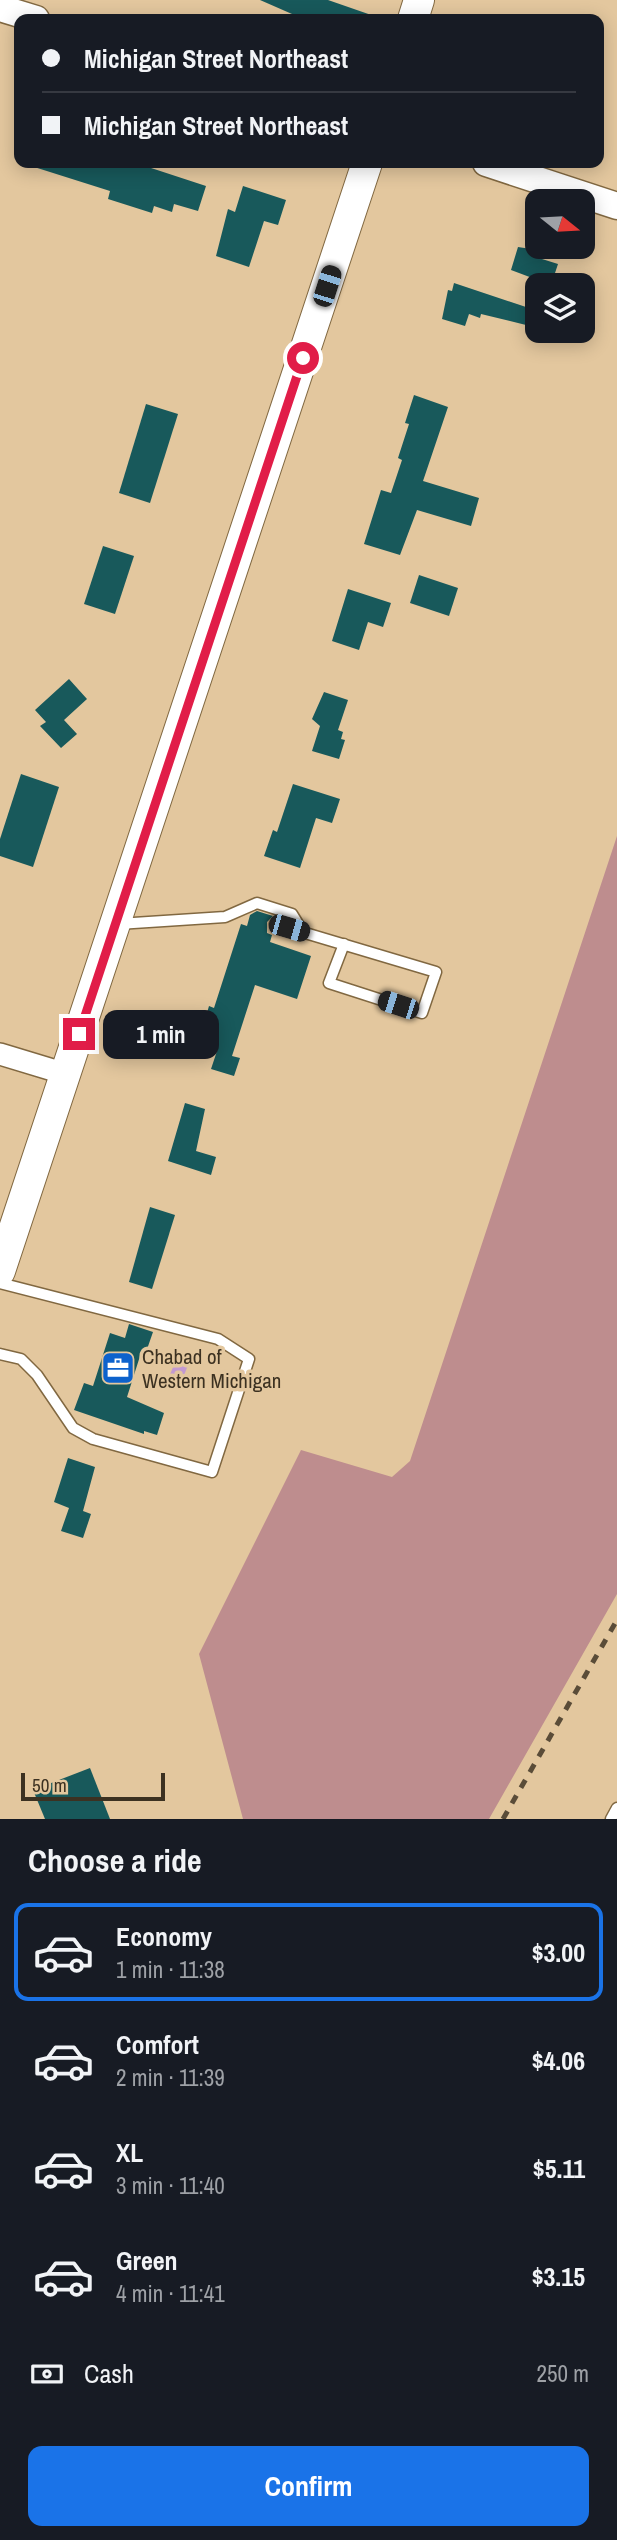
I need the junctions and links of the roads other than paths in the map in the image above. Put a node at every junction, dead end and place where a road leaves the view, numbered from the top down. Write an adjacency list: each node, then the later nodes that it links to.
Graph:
1 (0, 8): 2 (street)
2 (20, 14)
3 (365, 168): 7 (main road)
4 (501, 168): 5 (street)
5 (617, 206)
6 (275, 923): 8 (lane)
7 (115, 924): 8 (lane); 11 (main road)
8 (303, 932): 9 (lane)
9 (344, 944): 9 (lane)
10 (0, 1054): 11 (street)
11 (66, 1074): 12 (main road)
12 (0, 1271)
13 (0, 1283): 14 (lane)
14 (0, 1354)
15 (617, 1808): 16 (lane)
16 (611, 1819)

